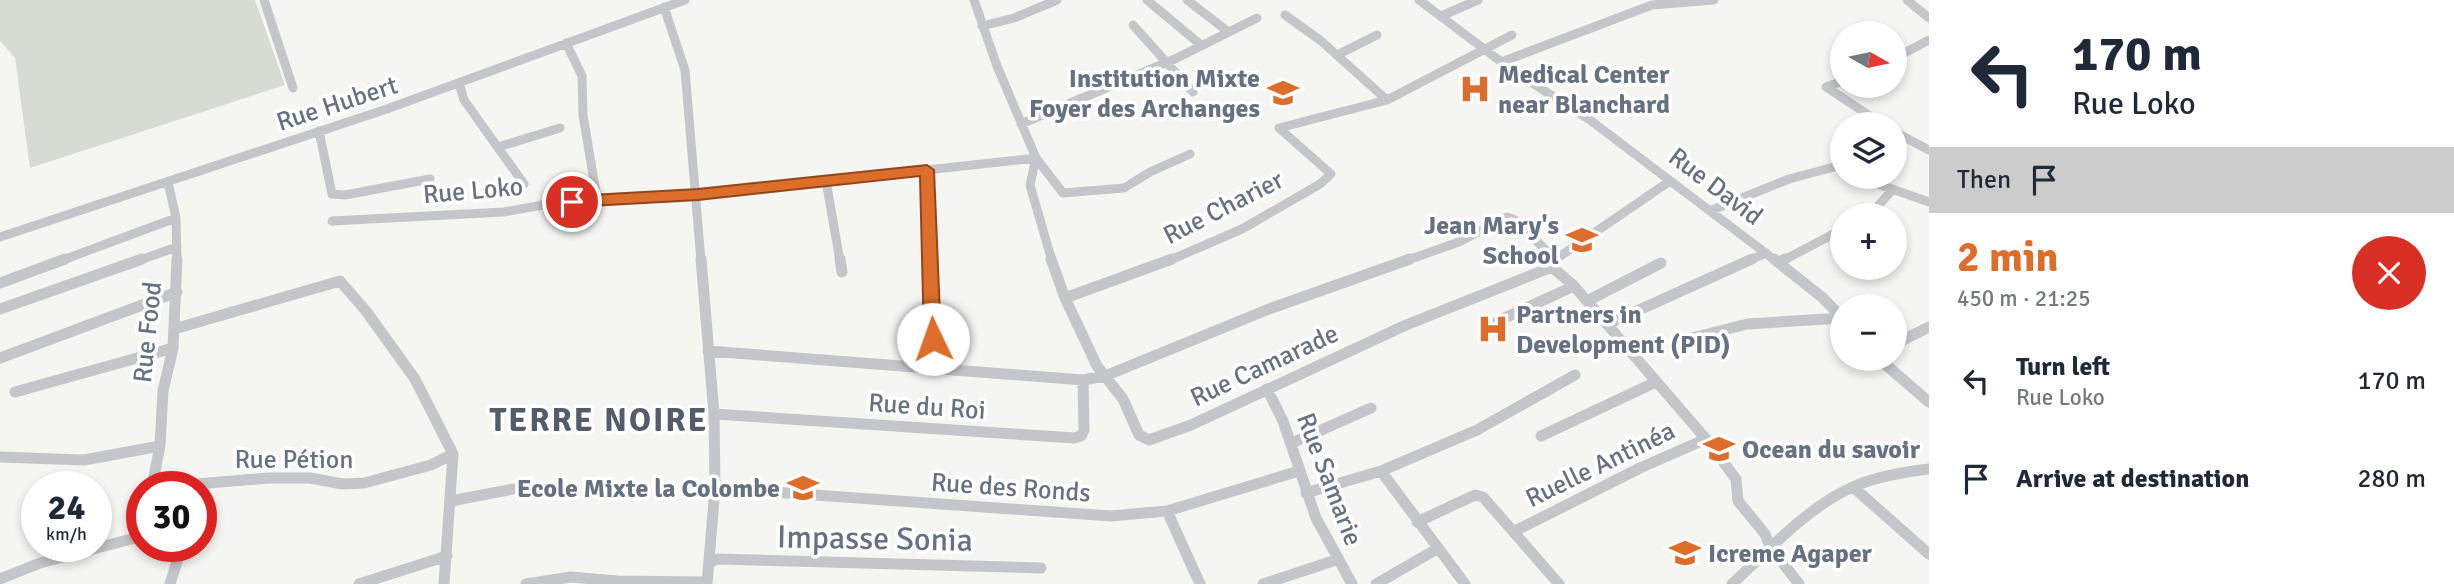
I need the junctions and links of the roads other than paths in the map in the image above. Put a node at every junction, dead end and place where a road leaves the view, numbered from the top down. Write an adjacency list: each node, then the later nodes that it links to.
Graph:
1 (264, 0): 31 (street)
2 (685, 0): 12 (street, Rue Hubert)
3 (974, 0): 18 (street)
4 (1057, 0): 18 (street)
5 (1147, 0): 24 (street)
6 (1187, 0): 19 (street)
7 (1419, 0): 14 (street, Rue David)
8 (1478, 0): 14 (street)
9 (1714, 0): 11 (street)
10 (1907, 0): 16 (street)
11 (1646, 3): 28 (street)
12 (664, 7): 23 (street, Rue Hubert); 52 (street)
13 (1285, 15): 27 (street)
14 (1441, 16): 25 (street, Rue David)
15 (1257, 18): 19 (street)
16 (1929, 18)
17 (1133, 25): 29 (street)
18 (982, 26): 36 (street)
19 (1226, 30): 24 (street)
20 (1377, 35): 27 (street)
21 (1512, 35): 25 (street)
22 (1929, 40): 26 (street)
23 (566, 43): 30 (street, Rue Hubert); 53 (street)
24 (1201, 45): 29 (street)
25 (1487, 49): 28 (street, Rue David); 34 (street)
26 (1908, 51)
27 (1337, 55): 34 (street)
28 (1504, 61): 48 (street, Rue David)
29 (1166, 62): 32 (street); 36 (street)
30 (459, 83): 38 (street, Rue Hubert); 40 (street)
31 (293, 88)
32 (1193, 92)
33 (1843, 98): 35 (street)
34 (1387, 100): 70 (street, Rue Charier)
35 (1864, 112)
36 (1021, 124): 43 (street)
37 (560, 128): 40 (street)
38 (319, 131): 46 (street); 49 (street, Rue Hubert)
39 (1907, 138): 41 (street)
40 (498, 147): 50 (street)
41 (1929, 150)
42 (1190, 154): 43 (street)
43 (1036, 158): 45 (street, Rue Loko); 70 (street, Rue Camarade)
44 (1830, 169): 56 (street)
45 (927, 170): 47 (street, Rue Loko); 84 (street)
46 (430, 179)
47 (826, 181): 52 (street, Rue Loko); 66 (street)
48 (1670, 181): 56 (street, Rue David); 63 (street, Rue Camarade)
49 (168, 182): 57 (street, Rue Food); 60 (street, Rue Hubert)
50 (524, 184)
51 (1893, 189): 54 (street); 55 (street)
52 (698, 195): 53 (street, Rue Loko); 82 (street)
53 (597, 199): 58 (street, Rue Loko)
54 (1929, 202)
55 (1881, 203)
56 (1712, 210): 62 (street, Rue David)
57 (176, 218): 61 (street, Rue Food); 67 (street)
58 (332, 221)
59 (1830, 236): 64 (street)
60 (0, 237)
61 (177, 247): 69 (street, Rue Food); 73 (street)
62 (1766, 253): 64 (street, Rue David); 76 (street)
63 (1553, 262): 68 (street); 87 (street); 90 (street, Rue Camarade)
64 (1780, 262): 72 (street, Rue David)
65 (1661, 263): 71 (street)
66 (842, 272)
67 (0, 283)
68 (1574, 286): 71 (street); 75 (street)
69 (177, 292): 78 (street, Rue Food); 83 (street)
70 (1065, 298): 87 (street, Rue Camarade)
71 (1587, 301): 76 (street)
72 (1830, 305)
73 (0, 309)
74 (1830, 319): 79 (street)
75 (1498, 321)
76 (1608, 324): 89 (street)
77 (1929, 327): 80 (street)
78 (174, 329): 81 (street, Rue Food); 100 (street)
79 (1692, 338)
80 (1907, 338)
81 (173, 348): 92 (street); 99 (street, Rue Food)
82 (708, 351): 84 (street); 95 (street)
83 (0, 358)
84 (929, 367): 88 (street)
85 (1896, 371): 91 (street)
86 (1575, 375): 105 (street)
87 (1105, 376): 88 (street); 90 (street, Rue Camarade)
88 (1083, 380): 95 (street, Rue du Roi)
89 (1656, 382): 96 (street); 97 (street)
90 (1267, 389): 98 (street, Rue Samarie)
91 (1924, 390): 93 (street)
92 (15, 392)
93 (1929, 402)
94 (1371, 408): 98 (street)
95 (714, 414): 108 (street)
96 (1541, 436)
97 (1706, 439): 114 (street, Ruelle Antinéa); 116 (street)
98 (1292, 443): 104 (street, Rue Samarie)
99 (160, 446): 101 (street); 103 (street, Rue Food)
100 (453, 454): 106 (street, Rue Pétion); 111 (street)
101 (0, 457)
102 (1929, 469): 107 (street)
103 (155, 471)
104 (1299, 471): 110 (street, Rue Samarie); 112 (street, Rue des Ronds)
105 (1381, 471): 110 (street); 113 (street)
106 (217, 483)
107 (1853, 487): 116 (street); 118 (street)
108 (715, 488): 112 (street, Rue des Ronds); 122 (street)
109 (513, 489): 111 (street)
110 (1306, 493): 120 (street, Rue Samarie)
111 (451, 502): 119 (street)
112 (1167, 511): 130 (street)
113 (1417, 522): 114 (street); 117 (street)
114 (1514, 531): 135 (street)
115 (126, 540): 124 (street)
116 (1772, 548): 136 (street); 137 (street)
117 (1437, 549): 133 (street); 134 (street)
118 (1929, 554)
119 (447, 556): 127 (street); 128 (street)
120 (1336, 560): 131 (street); 132 (street, Rue Samarie)
121 (177, 562): 126 (street)
122 (709, 563): 123 (street, Impasse Sonia); 125 (street)
123 (1041, 568)
124 (0, 579)
125 (707, 583): 129 (street)
126 (170, 584)
127 (359, 584)
128 (444, 584)
129 (526, 584)
130 (1200, 584)
131 (1263, 584)
132 (1352, 584)
133 (1376, 584)
134 (1465, 584)
135 (1559, 584)
136 (1732, 584)
137 (1799, 584)

